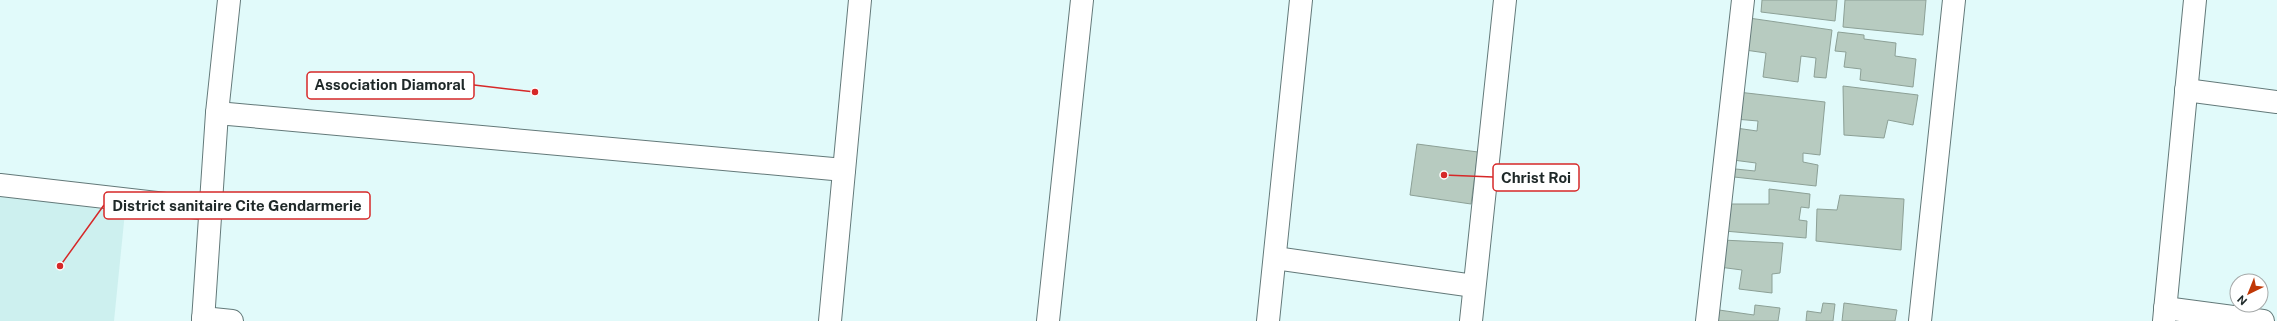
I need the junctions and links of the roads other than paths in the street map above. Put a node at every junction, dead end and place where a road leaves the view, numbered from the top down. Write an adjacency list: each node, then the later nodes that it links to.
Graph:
1 (229, 0): 11 (street)
2 (860, 0): 12 (street)
3 (1082, 0): 21 (street)
4 (1506, 0): 16 (street)
5 (1743, 0): 24 (street)
6 (1954, 0): 25 (street)
7 (2195, 0): 9 (street)
8 (1296, 1): 15 (street)
9 (2186, 90): 10 (street); 17 (street)
10 (2277, 102)
11 (217, 113): 12 (street); 14 (street)
12 (844, 170): 20 (street)
13 (0, 185): 14 (street)
14 (209, 209): 18 (street)
15 (1275, 258): 16 (street); 22 (street)
16 (1474, 286): 23 (street)
17 (2165, 314): 26 (street)
18 (203, 320): 19 (street)
19 (232, 321)
20 (830, 321)
21 (1048, 321)
22 (1268, 321)
23 (1471, 321)
24 (1707, 321)
25 (1920, 321)
26 (2263, 321)

